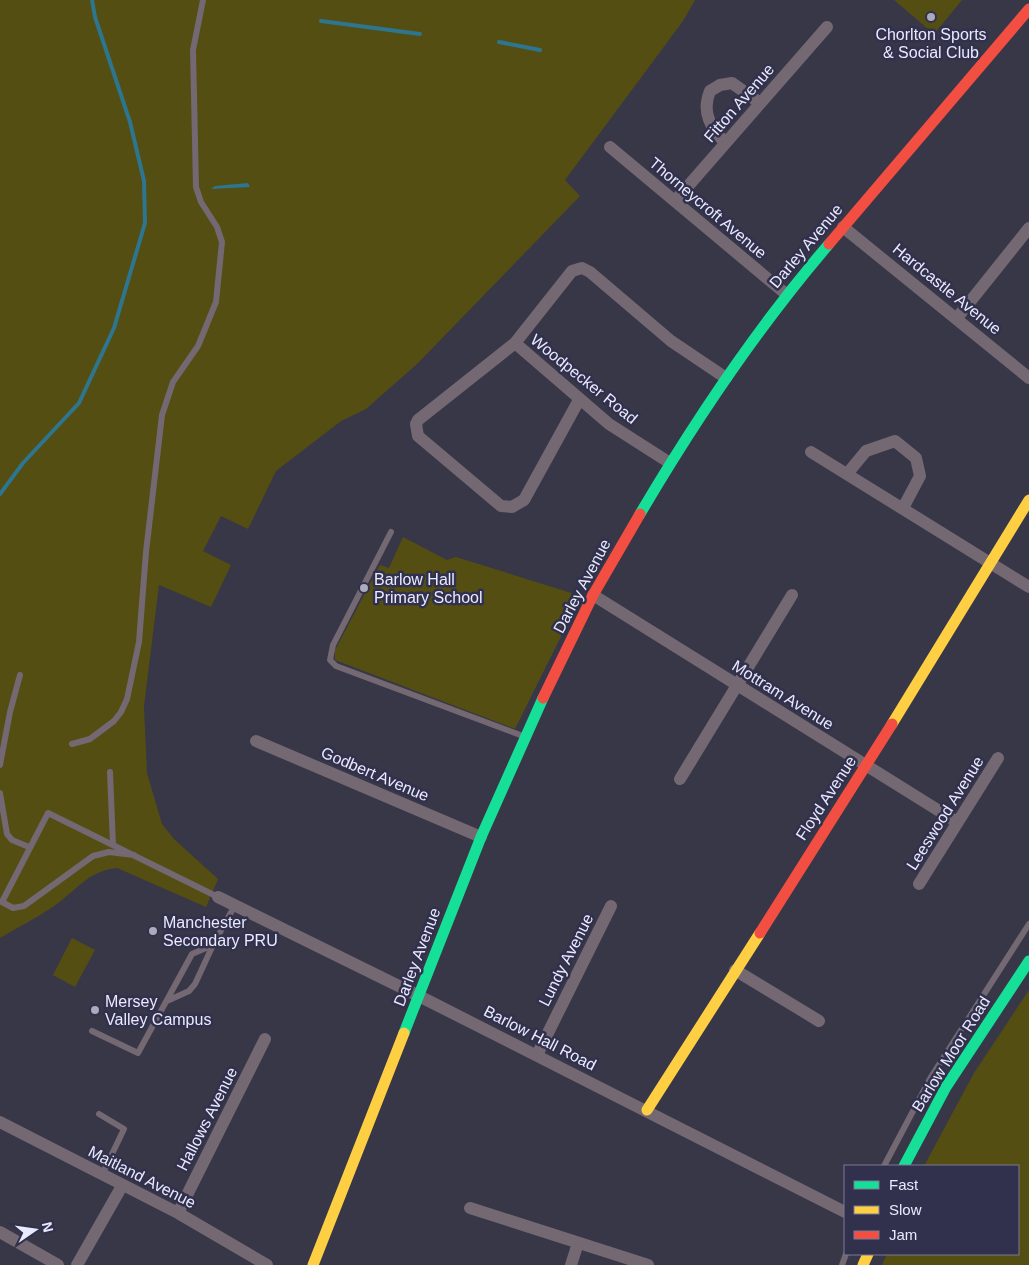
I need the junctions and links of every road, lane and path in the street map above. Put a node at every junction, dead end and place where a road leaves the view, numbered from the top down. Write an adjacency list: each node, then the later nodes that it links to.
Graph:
1 (203, 0): 30 (lane)
2 (1029, 9): 8 (street, Darley Avenue)
3 (827, 26): 4 (street, Fitton Avenue)
4 (760, 103): 5 (street, Fitton Avenue); 5 (street)
5 (725, 143): 7 (street, Fitton Avenue)
6 (610, 147): 7 (street, Thorneycroft Avenue)
7 (675, 201): 10 (street, Thorneycroft Avenue)
8 (843, 227): 10 (street, Darley Avenue); 11 (street, Hardcastle Avenue)
9 (1029, 228): 11 (street)
10 (786, 294): 13 (street, Darley Avenue)
11 (957, 318): 14 (street, Hardcastle Avenue)
12 (515, 343): 13 (street, Woodpecker Road); 15 (street, Woodpecker Road); 15 (street)
13 (726, 378): 17 (street, Darley Avenue)
14 (1029, 378)
15 (579, 400): 17 (street, Woodpecker Road)
16 (811, 452): 18 (street)
17 (670, 462): 24 (street, Darley Avenue)
18 (848, 474): 20 (street); 20 (street)
19 (1029, 500): 22 (street, Floyd Avenue)
20 (903, 508): 22 (street)
21 (391, 532): 28 (lane)
22 (989, 562): 23 (street); 33 (street, Floyd Avenue)
23 (1029, 587)
24 (593, 595): 27 (street, Mottram Avenue); 28 (street, Darley Avenue)
25 (792, 595): 27 (street)
26 (20, 675): 32 (lane)
27 (739, 685): 33 (street, Mottram Avenue); 35 (street)
28 (524, 736): 39 (street, Darley Avenue)
29 (256, 741): 39 (street, Godbert Avenue)
30 (72, 744)
31 (998, 758): 38 (street, Leeswood Avenue)
32 (0, 765)
33 (866, 767): 38 (street, Mottram Avenue); 50 (street, Floyd Avenue)
34 (110, 772): 40 (lane)
35 (680, 779)
36 (0, 793): 37 (lane)
37 (2, 819): 41 (lane)
38 (957, 822): 43 (street, Leeswood Avenue)
39 (481, 837): 51 (street, Darley Avenue)
40 (113, 845): 41 (lane); 42 (lane)
41 (29, 847): 42 (lane)
42 (134, 855): 44 (lane)
43 (919, 884)
44 (218, 897): 45 (street, Barlow Hall Road)
45 (235, 905): 48 (lane); 51 (street, Barlow Hall Road)
46 (611, 906): 56 (street, Lundy Avenue)
47 (1029, 924): 60 (lane)
48 (212, 945): 52 (lane); 52 (lane)
49 (1029, 962): 61 (street, Barlow Moor Road)
50 (735, 970): 53 (street); 57 (street, Floyd Avenue)
51 (419, 996): 56 (street, Barlow Hall Road); 72 (street, Darley Avenue)
52 (167, 1001): 54 (lane)
53 (819, 1022)
54 (92, 1031)
55 (265, 1039): 66 (street, Hallows Avenue)
56 (537, 1055): 57 (street, Barlow Hall Road)
57 (647, 1110): 65 (street, Barlow Hall Road)
58 (99, 1114): 62 (lane)
59 (0, 1122): 62 (street, Maitland Avenue)
60 (885, 1165)
61 (905, 1165)
62 (102, 1175): 63 (street, Maitland Avenue)
63 (122, 1186): 66 (street, Maitland Avenue); 70 (street)
64 (470, 1208): 68 (street)
65 (844, 1211)
66 (178, 1213): 71 (street, Maitland Avenue)
67 (0, 1232): 69 (street)
68 (578, 1243): 73 (street); 74 (street)
69 (58, 1265)
70 (77, 1265)
71 (267, 1265)
72 (313, 1265)
73 (571, 1265)
74 (648, 1265)

